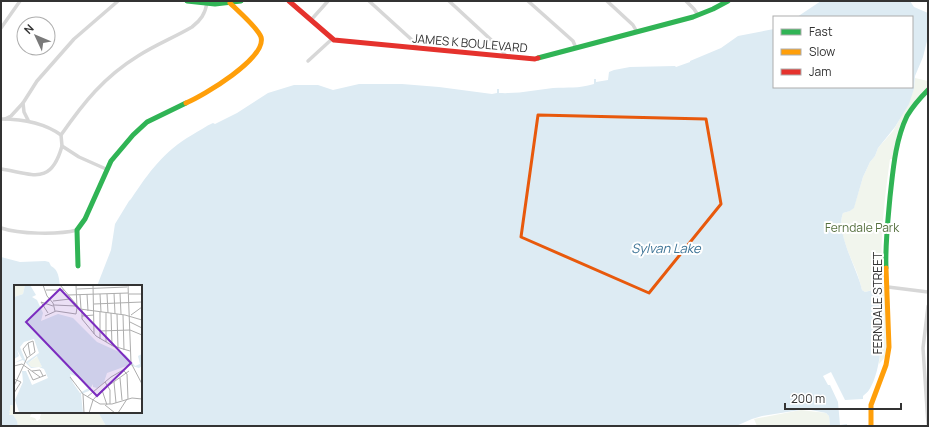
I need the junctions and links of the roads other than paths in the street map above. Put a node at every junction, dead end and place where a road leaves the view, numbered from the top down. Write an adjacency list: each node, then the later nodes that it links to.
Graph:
1 (20, 1): 17 (street)
2 (118, 1): 25 (street)
3 (187, 1): 14 (street)
4 (240, 1): 13 (street)
5 (289, 1): 16 (street)
6 (328, 1): 16 (street)
7 (369, 1): 20 (street)
8 (448, 1): 22 (street)
9 (528, 1): 21 (street)
10 (607, 1): 18 (street)
11 (686, 1): 15 (street)
12 (728, 1): 15 (street, JAMES K BOULEVARD)
13 (226, 2): 14 (street); 31 (street)
14 (207, 4): 28 (street)
15 (698, 15): 18 (street, JAMES K BOULEVARD)
16 (311, 20): 19 (street)
17 (1, 28)
18 (637, 32): 21 (street, JAMES K BOULEVARD)
19 (332, 39): 20 (street, JAMES K BOULEVARD); 23 (street)
20 (417, 48): 22 (street, JAMES K BOULEVARD)
21 (576, 48): 22 (street, JAMES K BOULEVARD)
22 (506, 56)
23 (308, 61)
24 (928, 90): 35 (street, FERNDALE STREET)
25 (23, 103): 26 (street); 27 (street)
26 (3, 119): 27 (street)
27 (28, 120): 28 (street)
28 (61, 135): 29 (street)
29 (62, 146): 30 (street); 31 (street)
30 (1, 169)
31 (106, 170): 33 (street)
32 (1, 228): 33 (street)
33 (77, 230): 34 (street)
34 (78, 266)
35 (888, 287): 36 (street); 40 (street, FERNDALE STREET)
36 (928, 292)
37 (928, 306): 38 (street)
38 (926, 360): 39 (street)
39 (928, 424)
40 (871, 426)

